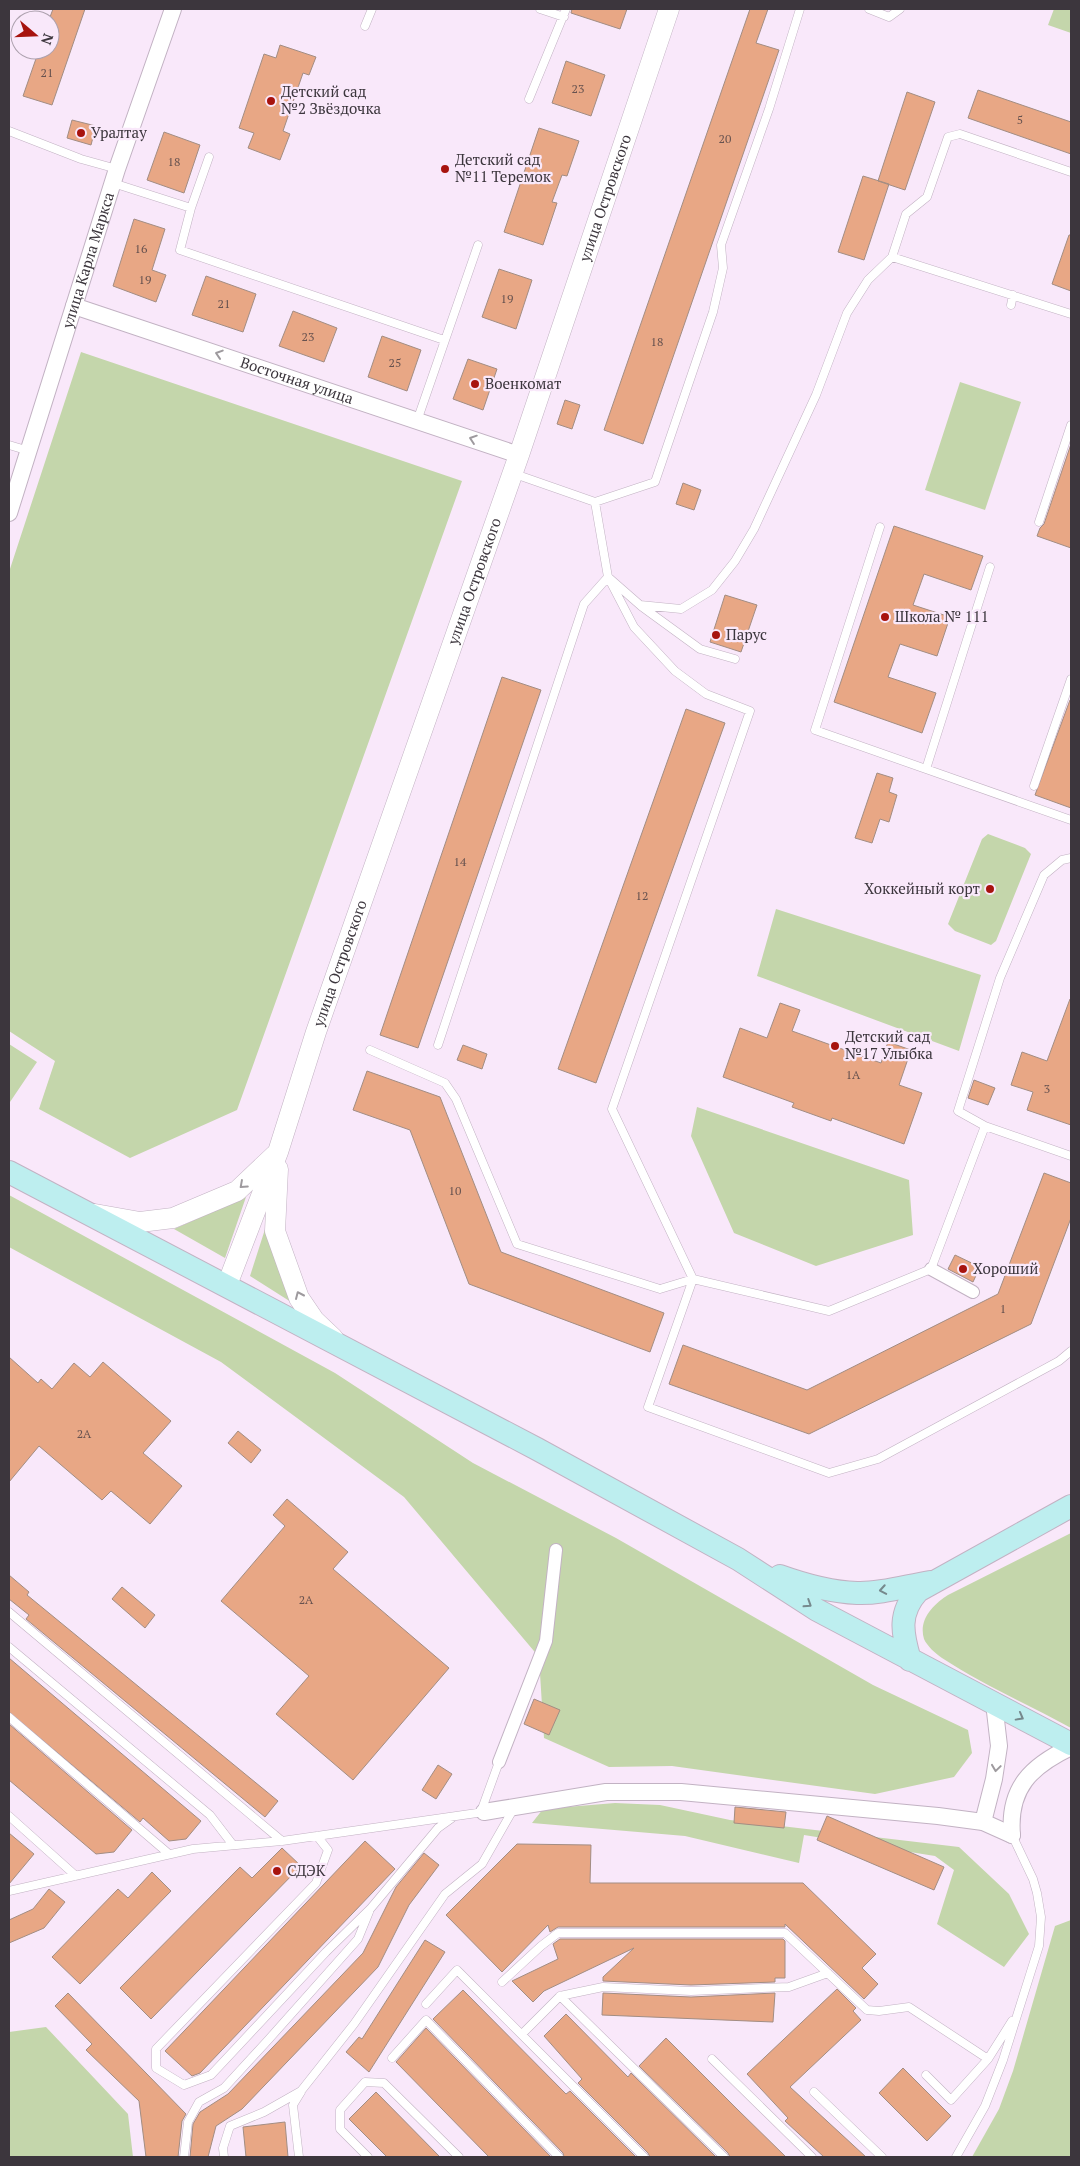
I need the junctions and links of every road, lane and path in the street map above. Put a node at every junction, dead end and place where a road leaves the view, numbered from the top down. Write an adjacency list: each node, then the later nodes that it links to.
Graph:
1 (173, 9): 14 (street, улица Карла Маркса)
2 (372, 9): 9 (lane)
3 (540, 9): 8 (lane)
4 (669, 9): 27 (street, улица Островского)
5 (800, 9): 28 (lane)
6 (869, 9): 7 (lane)
7 (900, 9)
8 (565, 13): 10 (lane)
9 (365, 26)
10 (530, 100)
11 (9, 131): 14 (lane)
12 (209, 157): 15 (lane)
13 (1071, 172): 17 (lane)
14 (115, 176): 15 (lane); 20 (street, улица Карла Маркса)
15 (191, 208): 22 (lane)
16 (478, 245): 22 (lane)
17 (892, 257): 18 (lane); 34 (lane)
18 (1013, 295): 19 (lane); 21 (lane)
19 (1011, 305)
20 (74, 306): 23 (street, Восточная улица, one-way to 20); 26 (street, улица Карла Маркса)
21 (1071, 314)
22 (444, 340): 23 (lane)
23 (417, 420): 27 (street, Восточная улица, one-way to 23)
24 (1071, 425): 30 (lane)
25 (9, 445): 26 (lane)
26 (29, 451): 29 (street, улица Карла Маркса)
27 (516, 464): 28 (lane); 44 (street, улица Островского)
28 (595, 502): 33 (lane)
29 (9, 513)
30 (1039, 522)
31 (880, 527): 37 (lane)
32 (990, 567): 37 (lane)
33 (608, 577): 34 (lane); 41 (lane); 49 (lane)
34 (640, 605): 35 (lane)
35 (735, 659)
36 (1071, 679): 38 (lane)
37 (926, 769): 39 (lane)
38 (1034, 786)
39 (1071, 820)
40 (1071, 858): 43 (lane)
41 (438, 1045)
42 (370, 1050): 49 (lane)
43 (985, 1126): 45 (lane); 48 (lane)
44 (278, 1152): 47 (street, one-way to 47); 50 (street); 52 (street, one-way to 44)
45 (1071, 1156)
46 (9, 1172): 47 (main road)
47 (87, 1212): 50 (main road)
48 (931, 1269): 49 (lane); 51 (street)
49 (693, 1279): 53 (lane)
50 (227, 1285): 52 (main road)
51 (973, 1292)
52 (340, 1346): 56 (main road)
53 (1071, 1351)
54 (1071, 1506): 57 (main road)
55 (556, 1550): 64 (street)
56 (738, 1559): 57 (main road, one-way to 56); 60 (main road, one-way to 60)
57 (931, 1581): 60 (main road)
58 (9, 1612): 72 (lane)
59 (9, 1647): 73 (lane)
60 (910, 1660): 61 (main road)
61 (994, 1703): 63 (main road, one-way to 63); 69 (street, one-way to 69)
62 (9, 1717): 74 (lane)
63 (1071, 1746): 70 (street)
64 (499, 1762): 66 (lane)
65 (514, 1808): 66 (street); 69 (street); 88 (lane)
66 (484, 1812): 68 (lane)
67 (9, 1816): 75 (lane)
68 (452, 1818): 71 (lane); 77 (lane)
69 (983, 1822): 70 (street)
70 (1012, 1835): 82 (lane)
71 (317, 1836): 72 (lane); 77 (lane)
72 (282, 1841): 73 (lane)
73 (234, 1845): 74 (lane)
74 (170, 1854): 75 (lane)
75 (76, 1876): 76 (lane)
76 (9, 1891)
77 (371, 1908): 90 (lane)
78 (828, 1973): 79 (lane); 80 (lane); 86 (lane)
79 (502, 1982)
80 (560, 1996): 83 (lane); 97 (lane)
81 (426, 2004): 83 (lane)
82 (1019, 2011): 86 (lane); 100 (lane)
83 (522, 2034): 96 (lane)
84 (392, 2058): 95 (lane)
85 (712, 2059): 98 (lane)
86 (988, 2059): 87 (lane)
87 (926, 2075)
88 (301, 2091): 91 (lane); 92 (lane)
89 (814, 2092): 99 (lane)
90 (184, 2157)
91 (224, 2157)
92 (299, 2157)
93 (368, 2157): 94 (lane)
94 (459, 2157)
95 (559, 2157)
96 (644, 2157)
97 (724, 2157)
98 (812, 2157)
99 (882, 2157)
100 (956, 2157)

